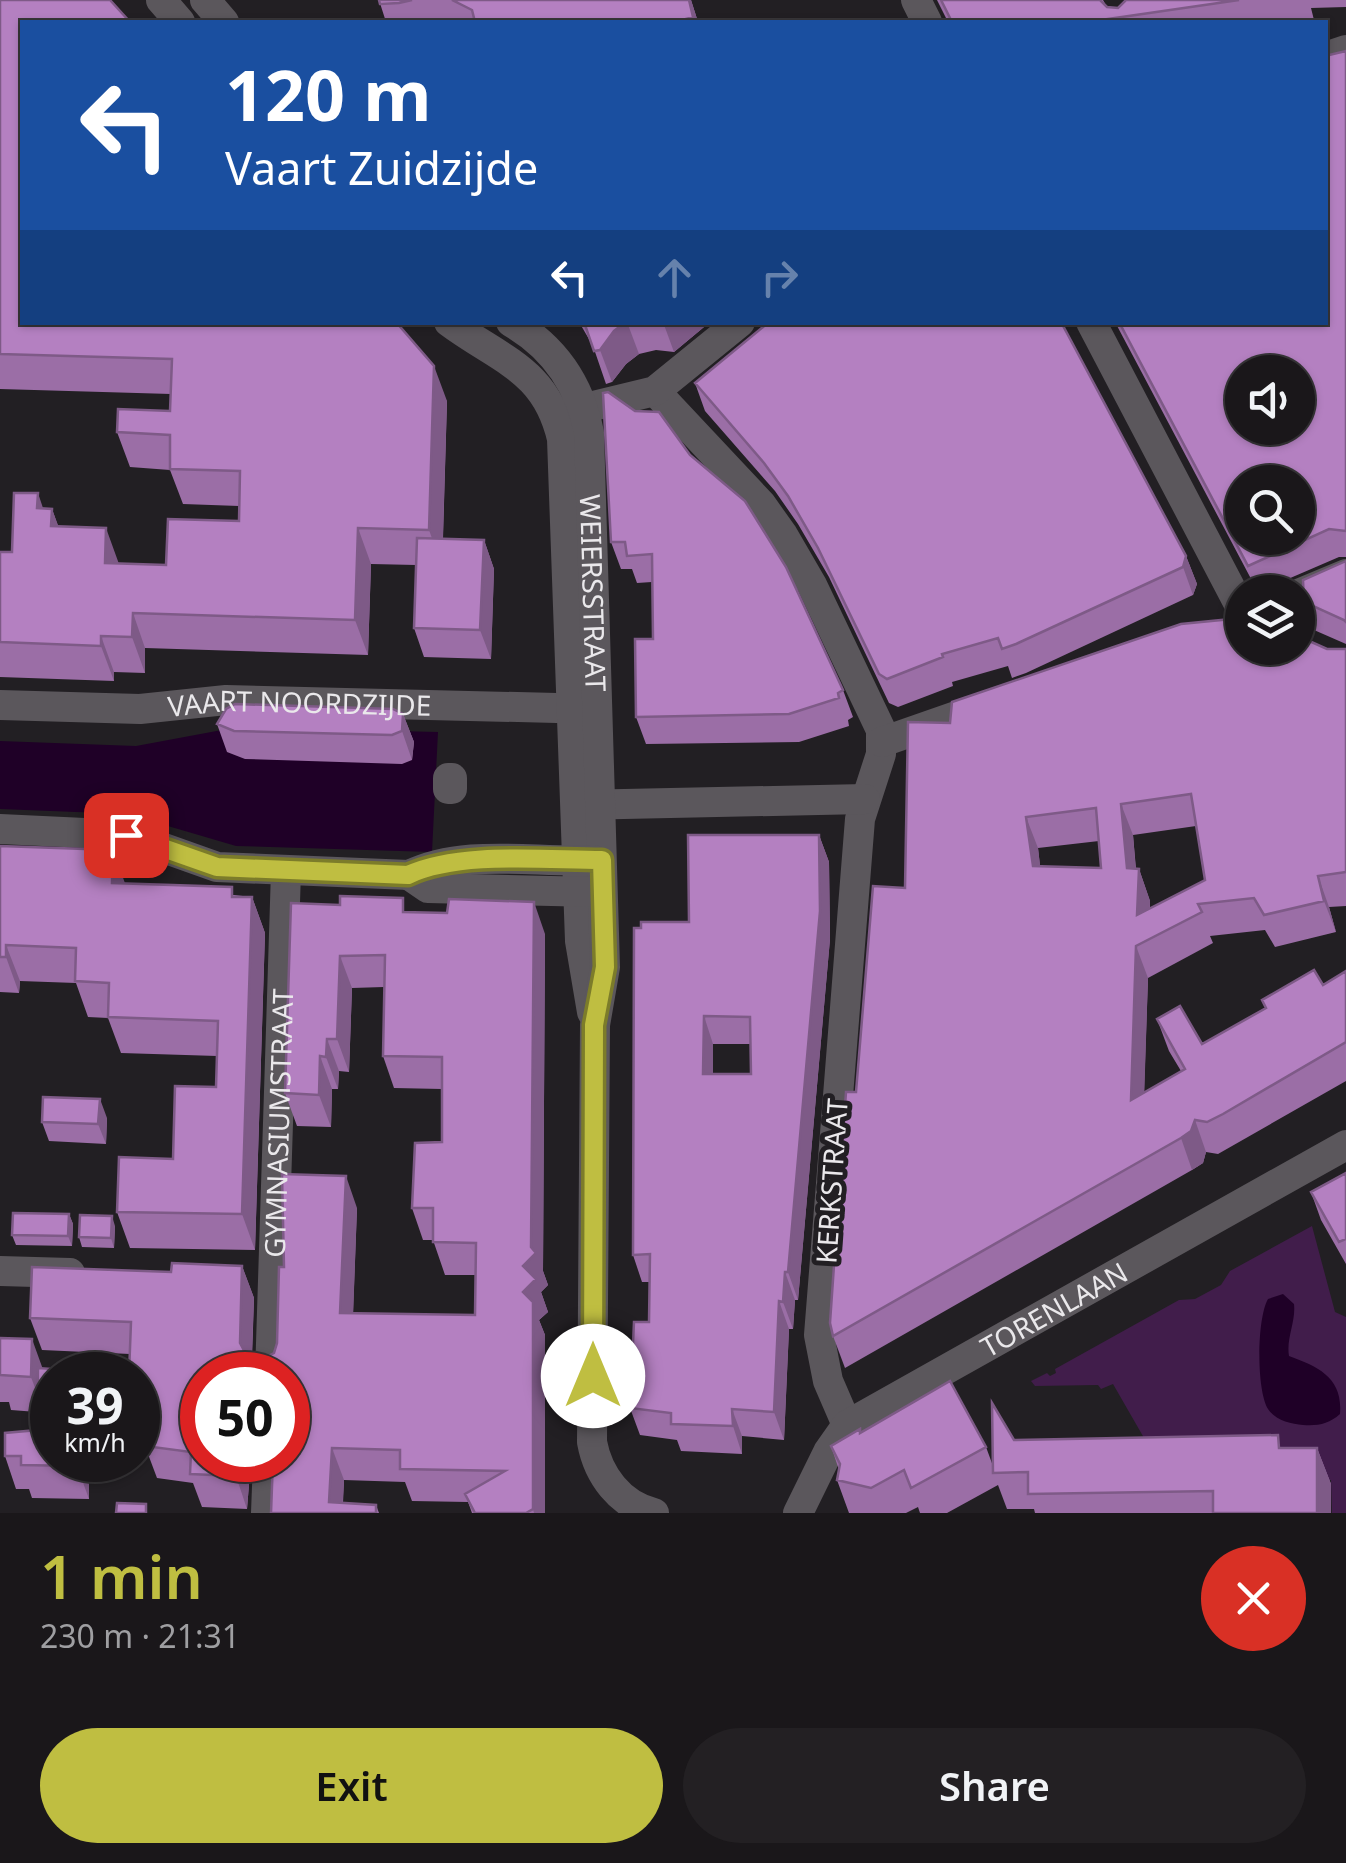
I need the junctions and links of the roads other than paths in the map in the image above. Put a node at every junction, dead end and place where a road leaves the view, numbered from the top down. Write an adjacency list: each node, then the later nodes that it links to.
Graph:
1 (161, 0): 3 (street)
2 (205, 0): 4 (street)
3 (178, 20)
4 (222, 20)
5 (454, 325): 10 (street, WEIERSSTRAAT)
6 (515, 325): 10 (street, WEIERSSTRAAT)
7 (736, 325): 9 (street)
8 (1092, 325): 13 (street)
9 (655, 390): 10 (street); 17 (street)
10 (569, 411): 16 (street, WEIERSSTRAAT)
11 (1346, 574): 12 (street)
12 (1315, 587)
13 (1225, 596)
14 (1020, 694): 17 (street)
15 (0, 705): 16 (street, VAART NOORDZIJDE)
16 (584, 710): 19 (street, WEIERSSTRAAT)
17 (882, 742): 18 (street, KERKSTRAAT)
18 (865, 799): 19 (street); 31 (street, KERKSTRAAT)
19 (600, 804): 21 (street, WEIERSSTRAAT)
20 (0, 830): 22 (street)
21 (589, 860): 23 (street); 24 (street, WEIERSSTRAAT)
22 (286, 871): 23 (street); 29 (street, GYMNASIUMSTRAAT)
23 (408, 875): 24 (street)
24 (590, 892): 33 (street, WEIERSSTRAAT)
25 (1346, 1144): 31 (street, TORENLAAN)
26 (2, 1271): 27 (street)
27 (99, 1274)
28 (242, 1279): 29 (street)
29 (273, 1280): 30 (street, GYMNASIUMSTRAAT)
30 (271, 1352)
31 (847, 1425): 35 (street, TORENLAAN)
32 (267, 1482): 34 (street)
33 (639, 1510)
34 (266, 1513)
35 (798, 1513)

